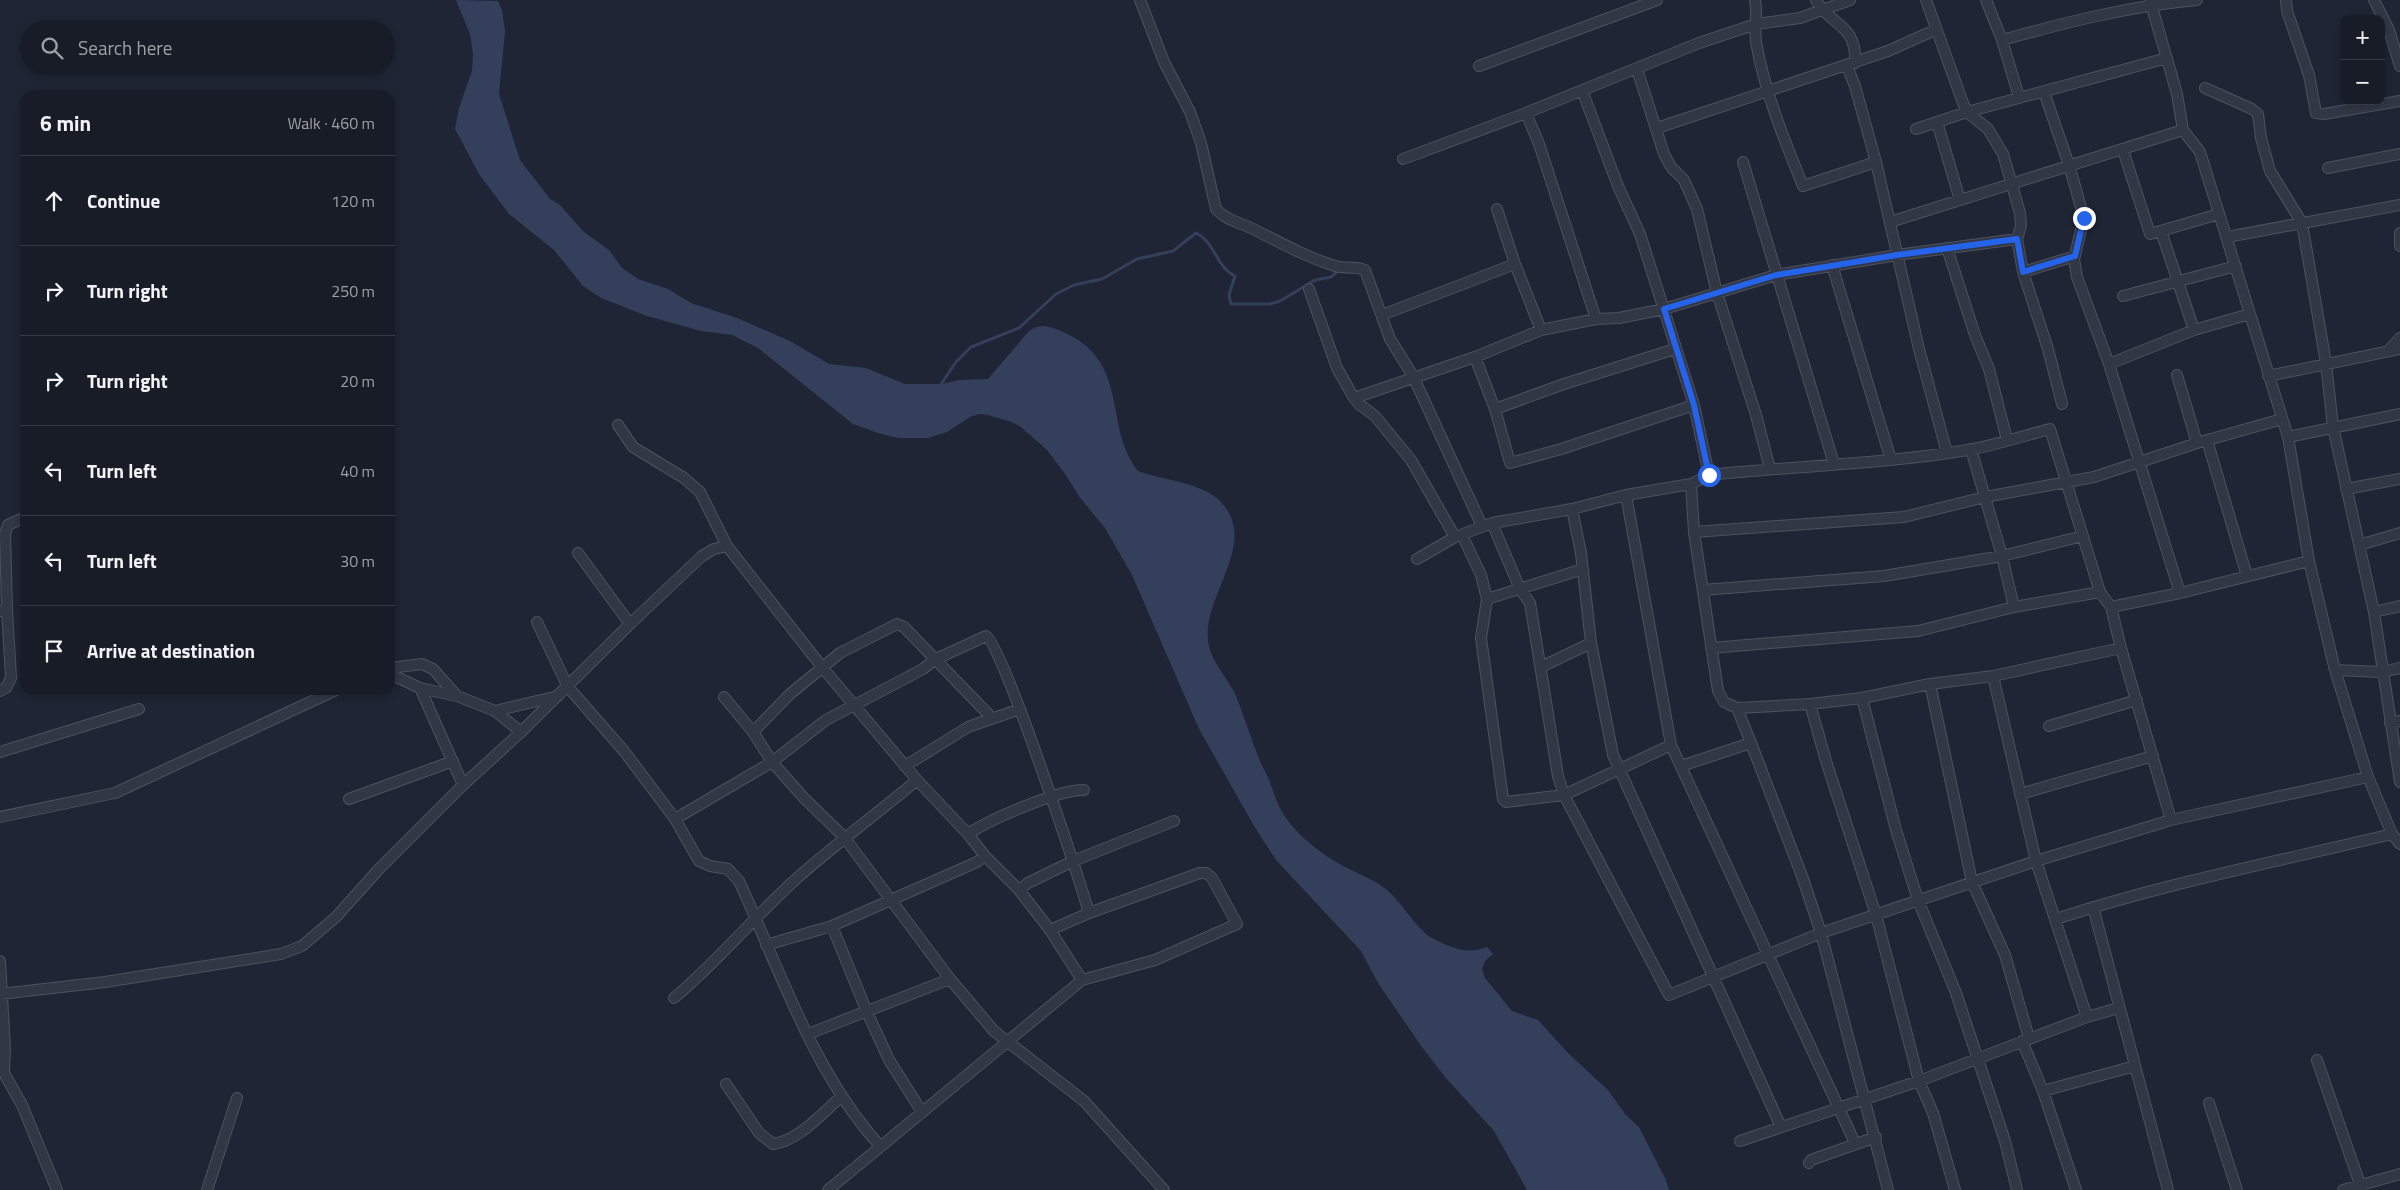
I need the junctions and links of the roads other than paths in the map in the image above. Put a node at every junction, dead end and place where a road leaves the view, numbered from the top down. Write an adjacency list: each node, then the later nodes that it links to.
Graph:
1 (1140, 0): 66 (street)
2 (1657, 0): 18 (street)
3 (1755, 0): 13 (street)
4 (1816, 0): 12 (street)
5 (1850, 0): 12 (street)
6 (1926, 0): 14 (street)
7 (1986, 0): 15 (street)
8 (2197, 0): 11 (street)
9 (2286, 0): 26 (street)
10 (2374, 0): 19 (street)
11 (2150, 2): 15 (street); 16 (street)
12 (1824, 10): 13 (street); 17 (street)
13 (1756, 24): 20 (street); 23 (street)
14 (1935, 30): 17 (street); 27 (street)
15 (2002, 40): 25 (street)
16 (2167, 58): 24 (street); 32 (street)
17 (1851, 64): 23 (street); 37 (street)
18 (1479, 66)
19 (2400, 66)
20 (1637, 69): 22 (street); 30 (street)
21 (2205, 88): 46 (street)
22 (1582, 90): 28 (street); 64 (street)
23 (1768, 92): 30 (street); 37 (street)
24 (2044, 92): 25 (street); 38 (street)
25 (2019, 97): 27 (street)
26 (2400, 101)
27 (1967, 112): 29 (street); 40 (street)
28 (1526, 113): 35 (street); 67 (street)
29 (1937, 122): 31 (street); 41 (street)
30 (1657, 128): 62 (street)
31 (1916, 129)
32 (2183, 130): 33 (street); 44 (street)
33 (2123, 150): 38 (street); 47 (street)
34 (2400, 154): 39 (street)
35 (1403, 159)
36 (1743, 162): 59 (street)
37 (1876, 162): 45 (street)
38 (2069, 165): 40 (street); 54 (street)
39 (2328, 168)
40 (2012, 183): 41 (street); 50 (street)
41 (1960, 200): 45 (street)
42 (2400, 205): 46 (street)
43 (1497, 209): 55 (street)
44 (2219, 214): 47 (street); 49 (street)
45 (1890, 222): 53 (street)
46 (2302, 223): 49 (street); 75 (street)
47 (2161, 231): 60 (street)
48 (2400, 233): 51 (street)
49 (2227, 237): 57 (street)
50 (2017, 239): 52 (street); 58 (street)
51 (2400, 246)
52 (1947, 248): 53 (street); 89 (street)
53 (1897, 255): 56 (street); 92 (street)
54 (2075, 256): 58 (street); 76 (street)
55 (1515, 264): 66 (street); 68 (street)
56 (1832, 265): 59 (street); 93 (street)
57 (2236, 266): 60 (street); 65 (street)
58 (2023, 272): 81 (street)
59 (1776, 275): 62 (street); 95 (street)
60 (2177, 280): 63 (street); 69 (street)
61 (1309, 289): 80 (street)
62 (1717, 293): 64 (street); 96 (street)
63 (2124, 296)
64 (1664, 309): 67 (street); 71 (street)
65 (2250, 314): 69 (street); 79 (street)
66 (1382, 315): 78 (street)
67 (1596, 319): 68 (street)
68 (1541, 330): 74 (street)
69 (2194, 330): 76 (street)
70 (2400, 338): 73 (street)
71 (1675, 349): 82 (street); 83 (street)
72 (2400, 349): 73 (street)
73 (2388, 351): 75 (street)
74 (1475, 357): 78 (street); 83 (street)
75 (2326, 363): 79 (street); 87 (street)
76 (2108, 364): 94 (street)
77 (2177, 375): 90 (street)
78 (1413, 376): 80 (street); 106 (street)
79 (2268, 376): 85 (street)
80 (1354, 398): 109 (street)
81 (2062, 404)
82 (1694, 405): 83 (street); 97 (street)
83 (1495, 409)
84 (2400, 414): 87 (street)
85 (2282, 419): 88 (street); 90 (street)
86 (618, 426): 112 (street)
87 (2333, 427): 88 (street); 101 (street)
88 (2288, 437): 116 (street)
89 (2008, 440): 91 (street); 99 (street)
90 (2202, 442): 94 (street); 118 (street)
91 (1971, 449): 92 (street); 103 (street)
92 (1947, 453): 93 (street)
93 (1891, 460): 95 (street)
94 (2140, 463): 99 (street); 122 (street)
95 (1834, 464): 96 (street)
96 (1770, 469): 97 (street)
97 (1709, 475): 100 (street)
98 (2400, 479): 101 (street)
99 (2066, 482): 103 (street); 110 (street)
100 (1691, 484): 102 (street); 107 (street)
101 (2346, 489): 111 (street)
102 (1626, 495): 104 (street); 165 (street)
103 (1985, 498): 107 (street); 114 (street)
104 (1572, 509): 106 (street); 117 (street)
105 (20, 519): 127 (street)
106 (1487, 524): 109 (street); 119 (street)
107 (1694, 532): 120 (street)
108 (2400, 533): 111 (street)
109 (1459, 536): 115 (street); 123 (street)
110 (2083, 536): 114 (street); 121 (street)
111 (2358, 545): 128 (street)
112 (727, 546): 130 (street); 136 (street)
113 (578, 553): 130 (street)
114 (2002, 556): 120 (street); 125 (street)
115 (1417, 558)
116 (2309, 561): 118 (street); 139 (street)
117 (1583, 569): 119 (street); 131 (street)
118 (2247, 576): 122 (street)
119 (1520, 589): 123 (street); 137 (street)
120 (1703, 590): 132 (street)
121 (2100, 592): 125 (street); 126 (street)
122 (2180, 593): 126 (street)
123 (1487, 599): 179 (street)
124 (2400, 606): 128 (street)
125 (2014, 607): 132 (street)
126 (2111, 607): 133 (street)
127 (4, 610): 146 (street)
128 (2374, 612): 140 (street)
129 (536, 622): 144 (street)
130 (630, 624): 144 (street)
131 (1591, 643): 137 (street); 172 (street)
132 (1711, 648): 156 (street)
133 (2121, 648): 142 (street); 152 (street)
134 (934, 660): 136 (street); 153 (street); 157 (street); 159 (street)
135 (395, 667): 148 (street)
136 (822, 667): 153 (street); 163 (street)
137 (1541, 667): 179 (street)
138 (2400, 668): 140 (street)
139 (2335, 670): 140 (street); 173 (street)
140 (2382, 672): 160 (street)
141 (395, 676): 145 (street)
142 (1993, 676): 143 (street); 178 (street)
143 (1930, 684): 151 (street); 193 (street)
144 (568, 687): 149 (street); 183 (street)
145 (420, 688): 148 (street); 168 (street)
146 (0, 691)
147 (325, 695): 182 (street)
148 (457, 696): 158 (street)
149 (558, 696): 158 (street); 162 (street)
150 (724, 697): 163 (street)
151 (1862, 698): 154 (street); 196 (street)
152 (2136, 700): 161 (street); 167 (street)
153 (854, 704): 169 (street); 170 (street)
154 (1810, 704): 156 (street); 199 (street)
155 (139, 708): 166 (street)
156 (1737, 708): 164 (street)
157 (1020, 709): 159 (street); 181 (street)
158 (495, 711): 162 (street)
159 (992, 718): 170 (street)
160 (2395, 722): 175 (street)
161 (2049, 726)
162 (521, 732): 176 (street)
163 (753, 732): 169 (street)
164 (1751, 743): 171 (street); 204 (street)
165 (1671, 745): 171 (street); 172 (street)
166 (0, 752)
167 (2153, 756): 178 (street); 184 (street)
168 (453, 760): 176 (street); 180 (street)
169 (772, 762): 183 (street); 188 (street)
170 (905, 766): 174 (street)
171 (1681, 766): 206 (street)
172 (1619, 769): 179 (street); 208 (street)
173 (2368, 777): 184 (street); 187 (street)
174 (916, 780): 186 (street); 188 (street)
175 (2400, 782)
176 (463, 785): 211 (street)
177 (1084, 790): 181 (street)
178 (2020, 794): 191 (street)
179 (1564, 795): 208 (street)
180 (349, 798)
181 (1051, 798): 186 (street); 192 (street)
182 (0, 817)
183 (675, 819): 200 (street)
184 (2171, 820): 191 (street)
185 (1174, 821): 192 (street)
186 (968, 834): 190 (street)
187 (2392, 834): 189 (street); 197 (street)
188 (844, 837): 195 (street); 200 (street)
189 (2400, 844)
190 (985, 856): 194 (street); 195 (street)
191 (2036, 861): 193 (street); 201 (street)
192 (1074, 862): 194 (street); 198 (street)
193 (1972, 882): 196 (street); 217 (street)
194 (1019, 890): 203 (street)
195 (891, 900): 202 (street); 209 (street)
196 (1918, 900): 199 (street); 219 (street)
197 (2093, 907): 201 (street); 213 (street)
198 (1089, 913): 203 (street); 210 (street)
199 (1876, 915): 204 (street); 223 (street)
200 (757, 918): 205 (street); 212 (street)
201 (2056, 919): 215 (street)
202 (832, 926): 205 (street); 214 (street)
203 (1050, 930): 210 (street)
204 (1821, 933): 206 (street); 228 (street)
205 (766, 946): 216 (street)
206 (1769, 954): 208 (street); 230 (street)
207 (0, 961): 211 (street)
208 (1715, 977): 232 (street)
209 (950, 979): 214 (street); 218 (street)
210 (1082, 980): 218 (street)
211 (0, 994): 222 (street)
212 (674, 998)
213 (2118, 1008): 215 (street); 221 (street)
214 (867, 1012): 216 (street); 231 (street)
215 (2087, 1017): 217 (street)
216 (808, 1034): 226 (street)
217 (2026, 1040): 219 (street); 225 (street)
218 (1009, 1041): 231 (street); 243 (street)
219 (1978, 1059): 223 (street); 246 (street)
220 (2317, 1060): 239 (street)
221 (2135, 1066): 225 (street); 248 (street)
222 (2, 1068): 240 (street)
223 (1920, 1081): 228 (street); 245 (street)
224 (726, 1084): 226 (street)
225 (2043, 1091): 247 (street)
226 (842, 1096): 236 (street)
227 (237, 1098): 241 (street)
228 (1864, 1100): 230 (street); 233 (street)
229 (2209, 1103): 249 (street)
230 (1838, 1108): 232 (street); 235 (street)
231 (922, 1112): 236 (street)
232 (1781, 1127): 234 (street)
233 (1876, 1137): 235 (street); 244 (street)
234 (1740, 1140)
235 (1855, 1143): 237 (street)
236 (880, 1146): 242 (street)
237 (1808, 1164)
238 (2400, 1174): 239 (street)
239 (2361, 1187): 250 (street)
240 (57, 1190)
241 (207, 1190)
242 (828, 1190)
243 (1164, 1190)
244 (1888, 1190)
245 (1955, 1190)
246 (2017, 1190)
247 (2076, 1190)
248 (2168, 1190)
249 (2236, 1190)
250 (2343, 1190)

